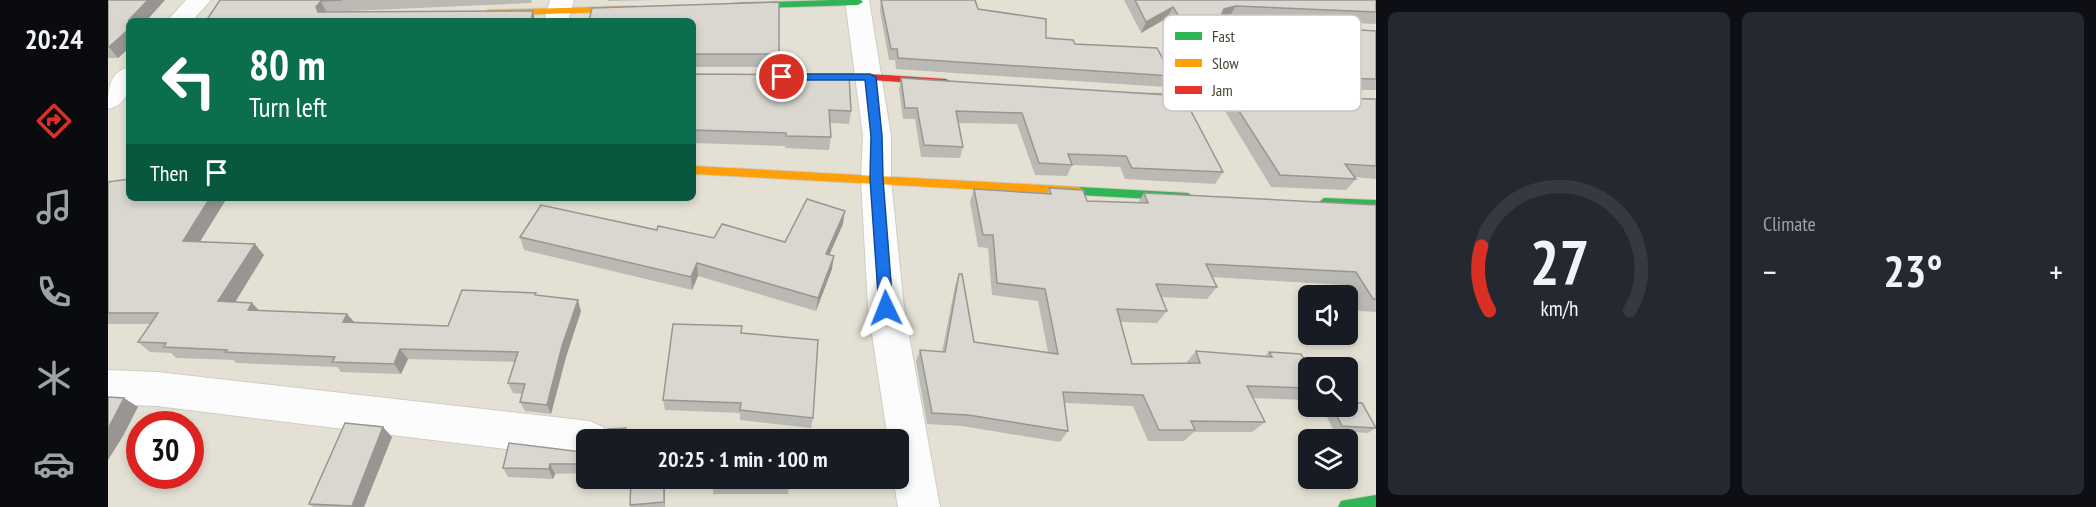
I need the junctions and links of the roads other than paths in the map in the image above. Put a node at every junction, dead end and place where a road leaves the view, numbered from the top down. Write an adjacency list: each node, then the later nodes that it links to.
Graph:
1 (199, 0): 7 (street)
2 (858, 1): 3 (street); 11 (street)
3 (714, 6)
4 (643, 8): 5 (street)
5 (559, 11): 6 (street)
6 (476, 14)
7 (182, 18)
8 (108, 74): 9 (street)
9 (126, 75)
10 (788, 77): 11 (street)
11 (870, 77): 13 (street); 19 (street)
12 (126, 79): 17 (street)
13 (963, 84)
14 (1125, 95): 15 (street)
15 (1163, 96)
16 (126, 99): 17 (street)
17 (108, 100)
18 (696, 170): 19 (street)
19 (876, 179): 20 (street); 25 (street)
20 (1201, 197)
21 (1306, 202): 22 (street)
22 (1376, 205)
23 (108, 387): 24 (street)
24 (576, 438)
25 (911, 485)
26 (1376, 504): 27 (street)
27 (1347, 507)

